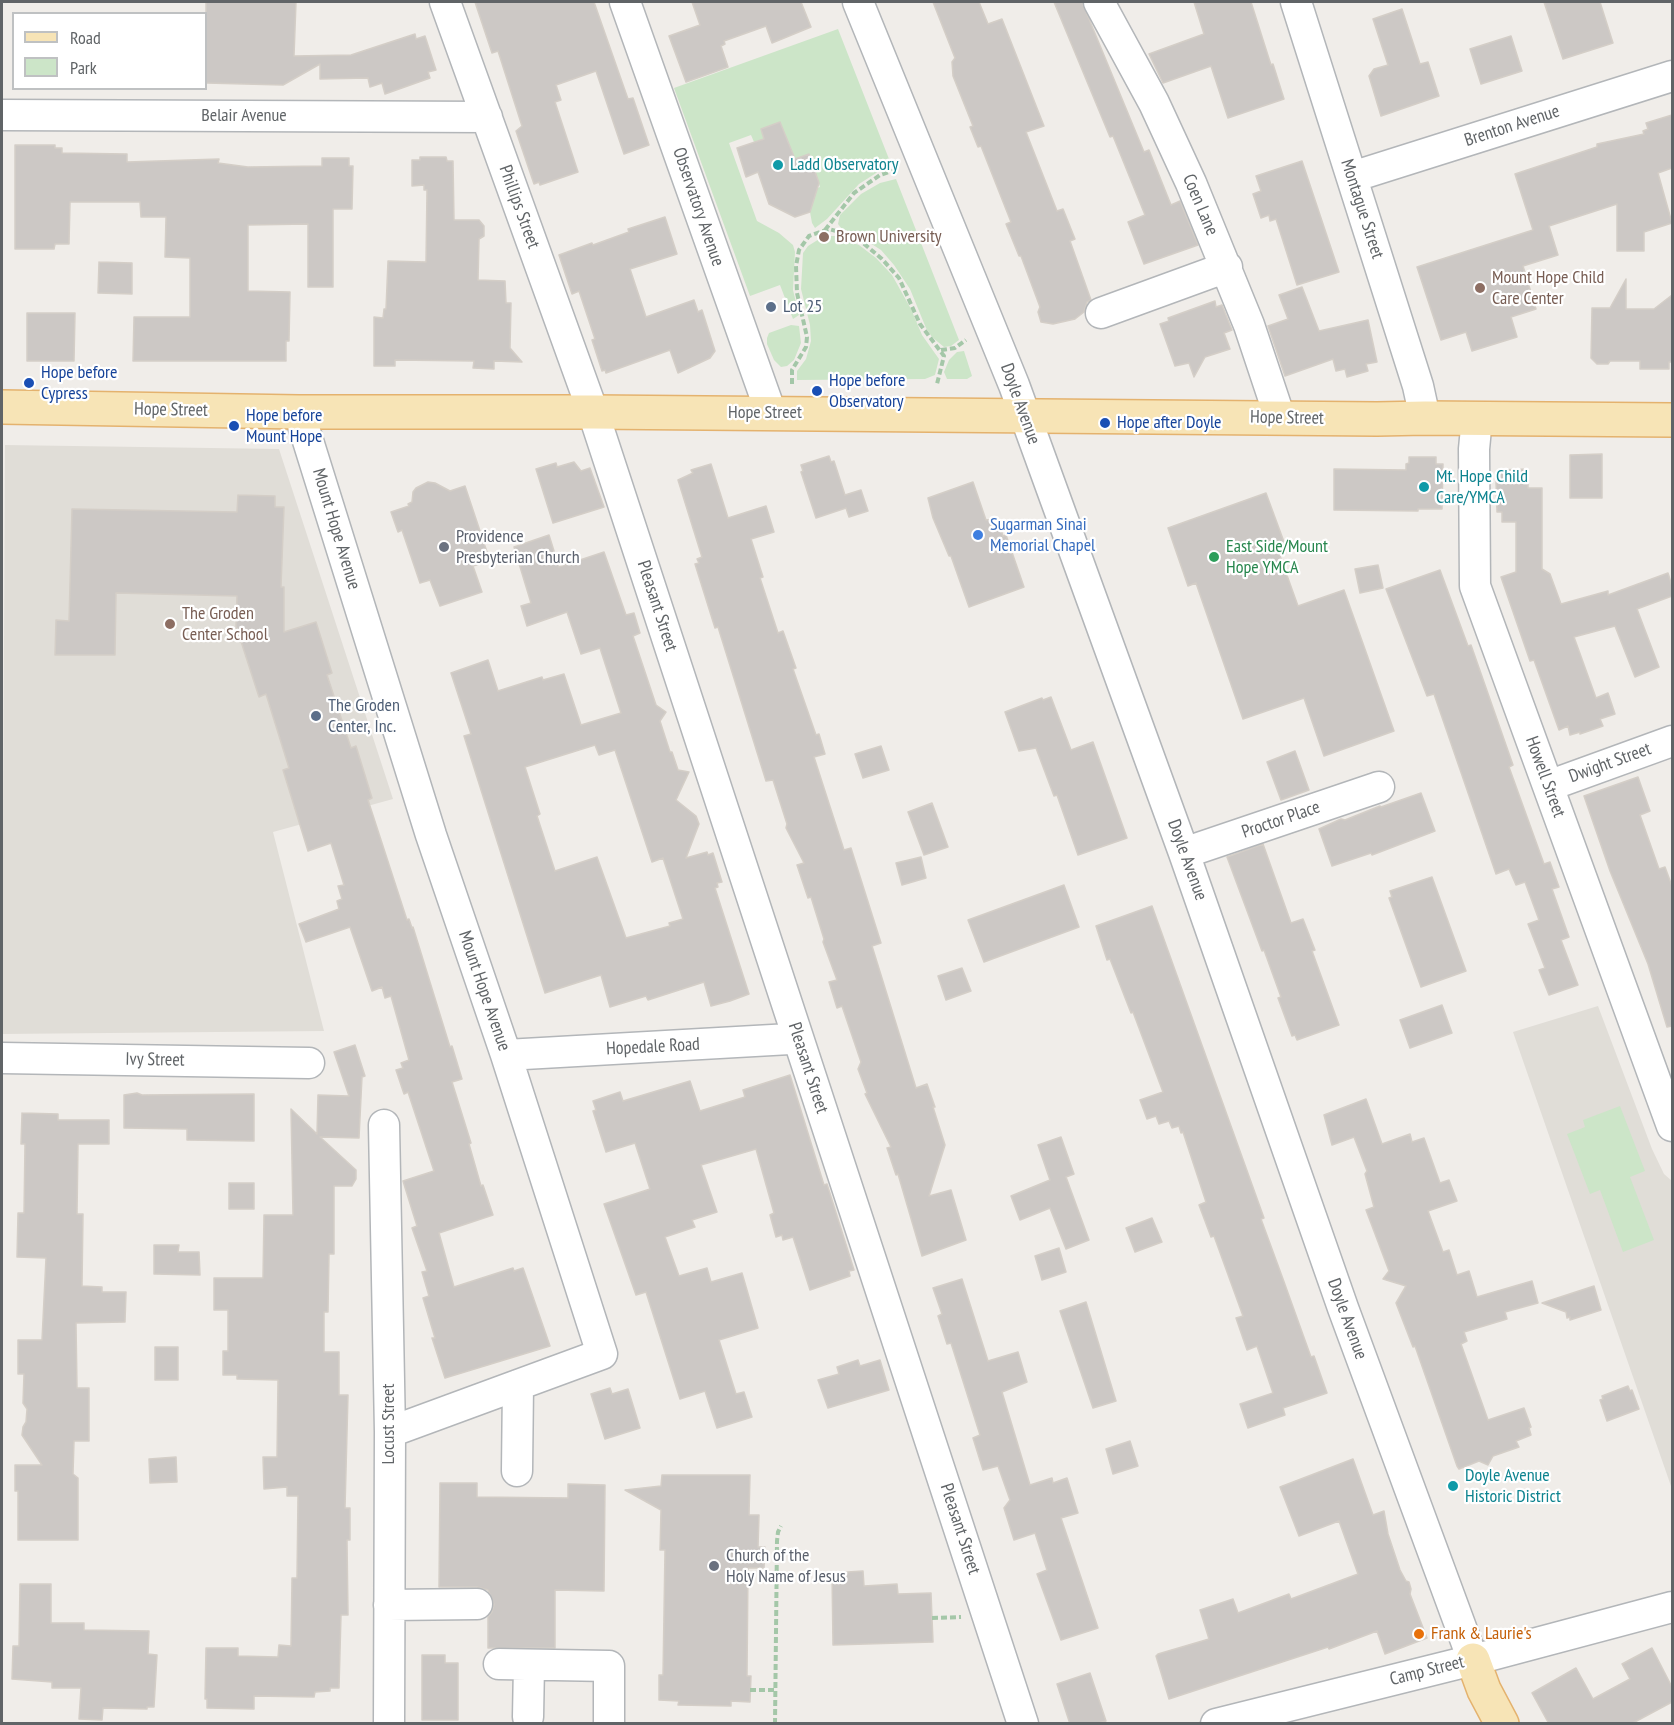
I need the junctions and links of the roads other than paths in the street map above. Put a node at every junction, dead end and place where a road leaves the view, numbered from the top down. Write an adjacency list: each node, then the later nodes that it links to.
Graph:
1 (445, 2): 8 (street, Phillips Street)
2 (626, 2): 15 (street, Observatory Avenue)
3 (858, 2): 16 (street, Doyle Avenue)
4 (1100, 2): 10 (street, Coen Lane)
5 (1296, 2): 9 (street, Montague Street)
6 (1672, 76): 9 (street, Brenton Avenue)
7 (2, 115): 8 (street, Belair Avenue)
8 (487, 117): 14 (street, Phillips Street)
9 (1352, 177): 18 (street, Montague Street)
10 (1227, 267): 11 (street); 17 (street, Coen Lane)
11 (1101, 313)
12 (2, 407): 13 (main road, Hope Street)
13 (299, 412): 14 (main road, Hope Street); 26 (street, Mount Hope Avenue)
14 (593, 412): 15 (main road, Hope Street); 25 (street, Pleasant Street)
15 (771, 413): 16 (main road, Hope Street)
16 (1024, 415): 17 (main road, Hope Street); 24 (street, Doyle Avenue)
17 (1280, 418): 18 (main road, Hope Street)
18 (1425, 418): 19 (main road, Hope Street)
19 (1477, 418): 20 (main road, Hope Street); 22 (street, Howell Street)
20 (1672, 420)
21 (1672, 741): 22 (street, Dwight Street)
22 (1548, 786): 30 (street, Howell Street)
23 (1378, 787): 24 (street, Proctor Place)
24 (1184, 853): 37 (street, Doyle Avenue)
25 (799, 1041): 26 (street, Hopedale Road); 43 (street, Pleasant Street)
26 (506, 1055): 31 (street, Mount Hope Avenue)
27 (2, 1058): 28 (street, Ivy Street)
28 (309, 1063)
29 (384, 1125): 32 (street, Locust Street)
30 (1672, 1126)
31 (518, 1385): 32 (street, Mount Hope Avenue); 33 (street)
32 (390, 1432): 35 (street, Locust Street)
33 (517, 1471)
34 (477, 1604): 35 (street)
35 (389, 1605): 41 (street, Locust Street)
36 (1672, 1606): 37 (street, Camp Street)
37 (1473, 1660): 44 (street, Camp Street); 45 (main road, Doyle Avenue)
38 (499, 1664): 39 (street)
39 (529, 1665): 40 (street); 42 (street)
40 (528, 1717)
41 (389, 1724)
42 (609, 1724)
43 (1023, 1724)
44 (1216, 1724)
45 (1502, 1724)

